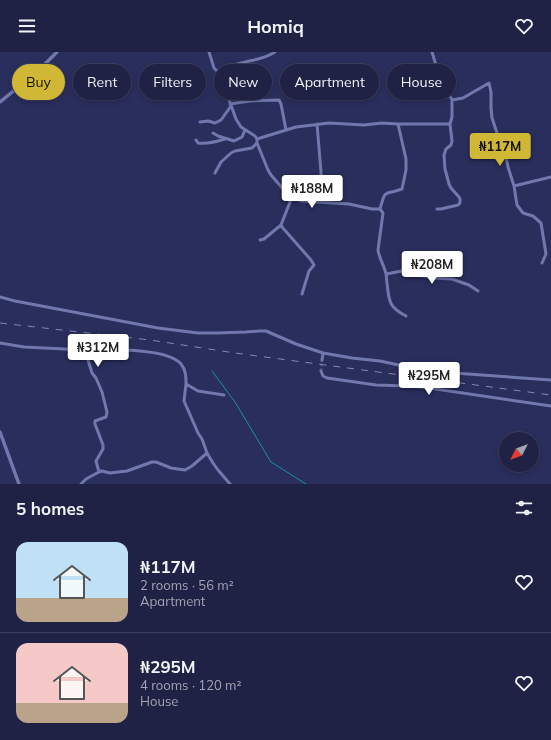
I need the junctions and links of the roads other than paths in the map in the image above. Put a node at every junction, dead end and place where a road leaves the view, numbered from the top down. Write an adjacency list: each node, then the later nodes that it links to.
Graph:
1 (57, 52): 12 (street)
2 (209, 52): 8 (street)
3 (275, 52): 5 (street)
4 (432, 52): 7 (street)
5 (241, 63): 6 (street)
6 (238, 64)
7 (436, 64)
8 (214, 68)
9 (456, 99): 26 (street)
10 (228, 100): 13 (street)
11 (452, 100): 17 (street)
12 (0, 102)
13 (230, 105): 14 (street); 18 (street); 19 (street)
14 (200, 122)
15 (317, 124): 16 (street); 19 (street); 28 (street)
16 (398, 124): 17 (street); 29 (street)
17 (450, 124): 30 (street)
18 (245, 130): 21 (street); 23 (street)
19 (286, 130): 23 (street)
20 (213, 133): 21 (street)
21 (225, 139): 22 (street)
22 (196, 140)
23 (257, 141): 24 (street); 27 (street)
24 (214, 173)
25 (551, 177): 26 (street)
26 (514, 186): 33 (street)
27 (292, 197): 28 (street); 31 (street)
28 (321, 202): 29 (street)
29 (380, 209): 34 (street)
30 (437, 209)
31 (281, 225): 32 (street); 36 (street)
32 (260, 240)
33 (542, 263)
34 (386, 274): 35 (street); 38 (street)
35 (478, 291)
36 (302, 294)
37 (0, 296): 41 (street)
38 (406, 316)
39 (0, 343): 40 (street)
40 (85, 350): 45 (street); 50 (street)
41 (323, 353): 42 (street); 44 (street)
42 (322, 360)
43 (321, 371): 47 (street)
44 (551, 380)
45 (186, 384): 46 (street); 49 (street)
46 (224, 395)
47 (551, 406)
48 (0, 432): 51 (street)
49 (208, 453): 50 (street); 53 (street)
50 (99, 472): 52 (street)
51 (19, 484)
52 (81, 484)
53 (230, 484)

